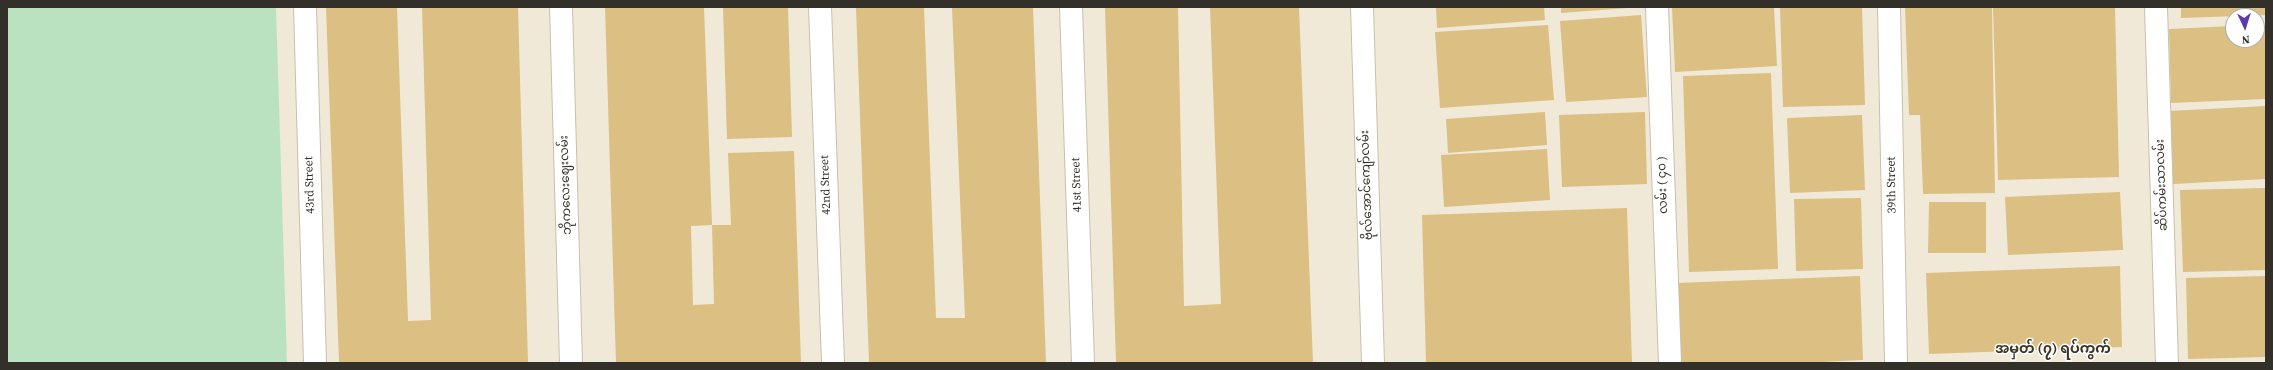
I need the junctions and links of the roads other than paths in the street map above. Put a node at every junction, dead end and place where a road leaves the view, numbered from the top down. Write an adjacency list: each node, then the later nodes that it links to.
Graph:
1 (305, 7): 9 (street, 43rd Street)
2 (561, 7): 10 (street, ဘိုကလေးဈေးလမ်း)
3 (820, 7): 11 (street, 42nd Street)
4 (1071, 7): 12 (street, 41st Street)
5 (1362, 7): 13 (street, ဗိုလ်အောင်ကျော်လမ်း)
6 (1657, 7): 14 (street, လမ်း ( ၄၀ ))
7 (1889, 7): 15 (street, 39th Street)
8 (2156, 7): 16 (street, ဆိပ်ကမ်းသာလမ်း)
9 (315, 363)
10 (571, 363)
11 (833, 363)
12 (1083, 363)
13 (1373, 363)
14 (1670, 363)
15 (1896, 363)
16 (2167, 363)

